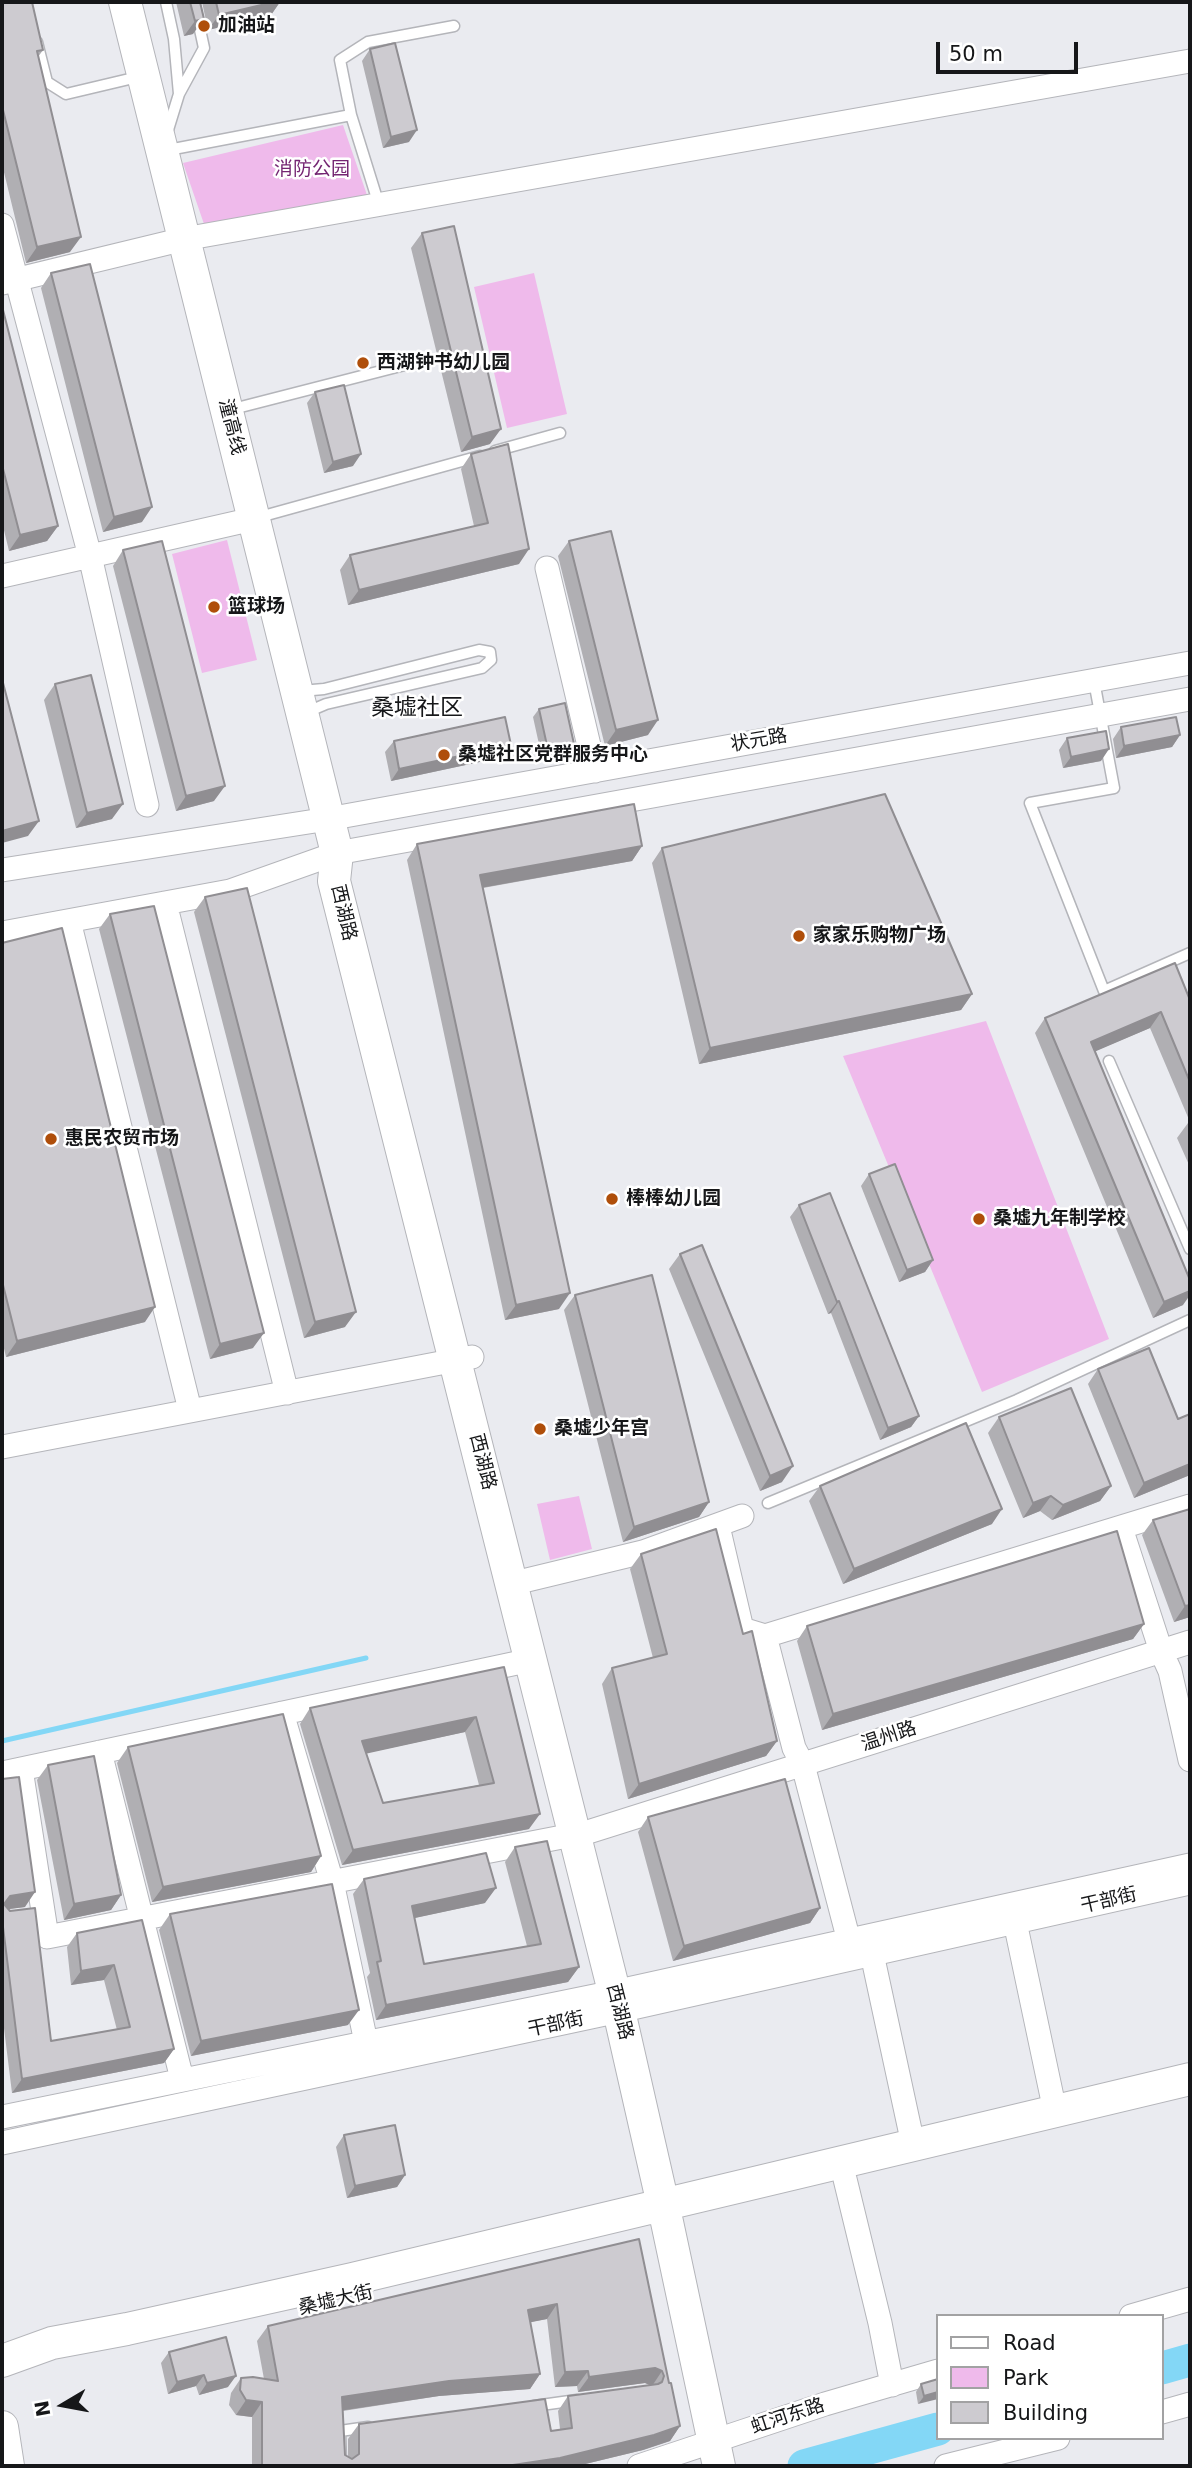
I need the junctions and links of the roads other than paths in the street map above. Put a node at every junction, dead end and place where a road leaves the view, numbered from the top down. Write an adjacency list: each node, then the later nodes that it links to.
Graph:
1 (125, 2): 7 (main road, 潼高线)
2 (166, 2): 8 (lane)
3 (194, 2): 8 (lane)
4 (454, 26): 9 (lane)
5 (33, 29): 7 (lane)
6 (1190, 61): 11 (street)
7 (144, 76): 10 (main road, 潼高线)
8 (179, 94): 10 (lane)
9 (351, 115): 10 (lane); 11 (lane)
10 (162, 151): 13 (main road, 潼高线)
11 (379, 205): 13 (street)
12 (2, 225): 14 (street)
13 (184, 239): 14 (street); 16 (main road, 潼高线)
14 (9, 282): 19 (street)
15 (424, 360): 16 (lane)
16 (226, 411): 18 (main road, 潼高线)
17 (560, 433): 18 (lane)
18 (253, 519): 19 (street); 25 (main road, 潼高线)
19 (90, 556): 21 (street); 28 (street)
20 (547, 568): 27 (street)
21 (2, 576)
22 (1190, 663): 23 (street, 状元路)
23 (1094, 681): 26 (lane); 27 (street, 状元路)
24 (1190, 699): 26 (street, 状元路)
25 (299, 703): 25 (lane); 29 (main road, 潼高线)
26 (1100, 716): 30 (street, 状元路); 35 (lane)
27 (595, 771): 29 (street, 状元路)
28 (147, 805)
29 (328, 819): 30 (main road, 潼高线); 31 (street, 状元路)
30 (337, 853): 32 (street, 状元路); 39 (main road, 西湖路)
31 (2, 870)
32 (165, 903): 33 (street, 状元路); 40 (street)
33 (69, 920): 34 (street, 状元路); 41 (street)
34 (2, 933)
35 (1190, 953)
36 (1109, 1061): 37 (lane)
37 (1190, 1249)
38 (1190, 1320): 43 (lane)
39 (464, 1359): 40 (street); 48 (main road, 西湖路); 52 (main road, 西湖路)
40 (287, 1393): 41 (street)
41 (190, 1410): 42 (street)
42 (2, 1447)
43 (768, 1503)
44 (1190, 1506): 47 (street)
45 (742, 1516): 46 (street)
46 (718, 1526): 48 (street); 49 (street)
47 (1121, 1528): 49 (street); 51 (street)
48 (527, 1580): 58 (main road, 西湖路)
49 (765, 1636): 56 (street)
50 (1190, 1642): 51 (street, 温州路)
51 (1161, 1651): 55 (street); 56 (street, 温州路)
52 (531, 1660): 53 (street); 58 (main road, 西湖路)
53 (282, 1713): 54 (street); 60 (street)
54 (100, 1752): 57 (street); 62 (street)
55 (1190, 1759)
56 (803, 1765): 58 (street, 温州路); 64 (street)
57 (12, 1771): 62 (street, 温州路)
58 (582, 1833): 60 (street, 温州路); 66 (main road, 西湖路)
59 (1190, 1865): 64 (street, 干部街)
60 (332, 1882): 62 (street, 温州路); 67 (street)
61 (1190, 1882): 63 (street, 干部街)
62 (141, 1919): 68 (street)
63 (1015, 1922): 65 (street, 干部街); 71 (street)
64 (849, 1941): 65 (street); 66 (street, 干部街)
65 (872, 1954): 66 (street, 干部街); 74 (street)
66 (624, 2000): 67 (street, 干部街); 73 (street, 干部街); 76 (main road, 西湖路)
67 (366, 2042): 68 (street, 干部街)
68 (182, 2079): 72 (street, 干部街)
69 (1190, 2079): 71 (main road)
70 (1190, 2098): 75 (main road)
71 (1055, 2111): 74 (main road)
72 (2, 2117)
73 (2, 2143)
74 (913, 2144): 76 (main road)
75 (845, 2179): 76 (main road); 81 (street)
76 (673, 2211): 79 (main road, 桑墟大街); 89 (main road, 西湖路)
77 (1190, 2299): 78 (street)
78 (1138, 2314)
79 (2, 2363)
80 (936, 2372): 81 (street, 虹河东路)
81 (892, 2385): 89 (street, 虹河东路)
82 (593, 2398): 84 (lane)
83 (1190, 2404): 85 (street)
84 (526, 2407)
85 (1164, 2411)
86 (380, 2426): 91 (lane)
87 (2, 2427): 90 (main road)
88 (1051, 2440): 94 (street)
89 (721, 2448): 92 (street, 虹河东路); 93 (main road, 西湖路)
90 (8, 2466)
91 (341, 2466)
92 (639, 2466)
93 (737, 2466)
94 (946, 2466)

